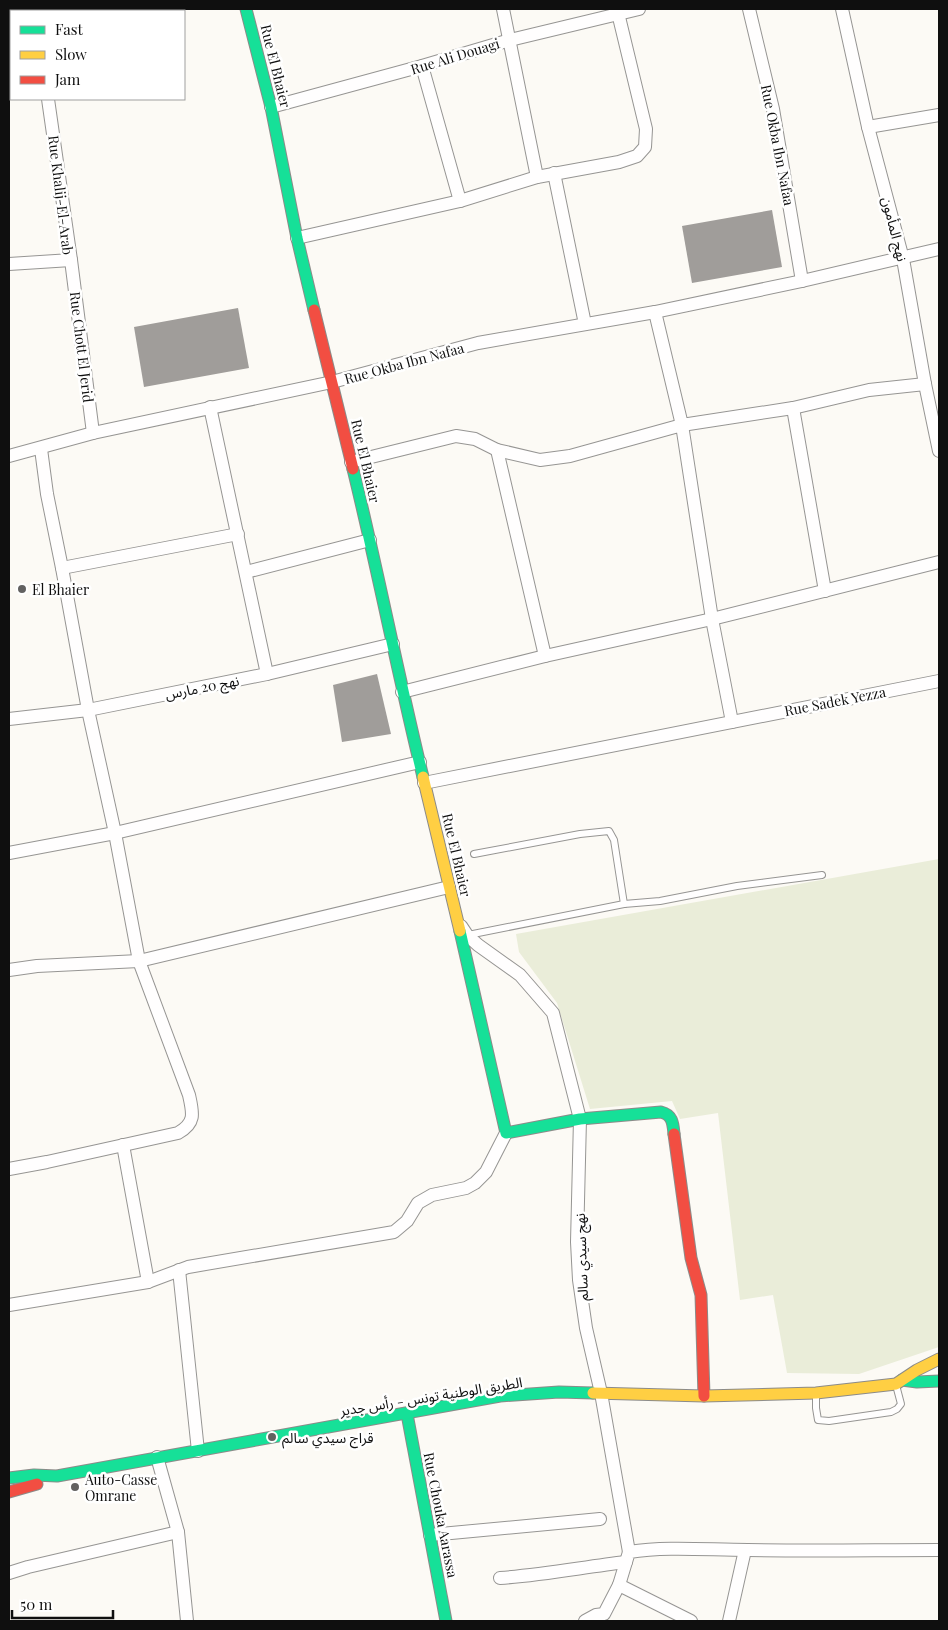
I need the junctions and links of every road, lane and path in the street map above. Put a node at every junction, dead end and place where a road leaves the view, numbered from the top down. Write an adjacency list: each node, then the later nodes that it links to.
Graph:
1 (246, 9): 10 (street, Rue El Bhaier)
2 (503, 9): 7 (street)
3 (639, 9): 6 (street, Rue Ali Douagi)
4 (749, 9): 21 (street, Rue Okba Ibn Nafaa)
5 (842, 9): 12 (street, نهج المأمون)
6 (618, 13): 7 (street, Rue Ali Douagi); 13 (street)
7 (510, 40): 8 (street, Rue Ali Douagi); 14 (street)
8 (422, 66): 10 (street, Rue Ali Douagi); 15 (street)
9 (48, 100): 19 (street, Rue Khalij-El-Arab)
10 (271, 107): 16 (street, Rue El Bhaier)
11 (939, 115): 12 (street)
12 (868, 128): 18 (street, نهج المأمون)
13 (554, 173): 14 (street); 23 (street)
14 (537, 177): 15 (street)
15 (460, 201): 16 (street)
16 (297, 238): 24 (street, Rue El Bhaier)
17 (939, 249): 18 (street, Rue Okba Ibn Nafaa)
18 (903, 259): 21 (street, Rue Okba Ibn Nafaa); 25 (street, نهج المأمون)
19 (71, 260): 20 (street, Rue Khalij-El-Arab); 30 (street, Rue Chott El Jerid)
20 (9, 264)
21 (802, 281): 22 (street, Rue Okba Ibn Nafaa)
22 (655, 312): 23 (street, Rue Okba Ibn Nafaa); 28 (street)
23 (586, 324): 24 (street, Rue Okba Ibn Nafaa)
24 (332, 382): 26 (street, Rue Okba Ibn Nafaa); 35 (street, Rue El Bhaier)
25 (925, 384): 27 (street); 29 (street, نهج المأمون)
26 (210, 408): 30 (street, Rue Okba Ibn Nafaa); 36 (street)
27 (793, 408): 28 (street); 41 (street)
28 (682, 425): 32 (street); 42 (street)
29 (937, 432): 33 (street, نهج المأمون)
30 (94, 433): 31 (street, Rue Okba Ibn Nafaa)
31 (41, 449): 34 (street, Rue Okba Ibn Nafaa); 39 (street)
32 (497, 450): 35 (street); 44 (street)
33 (939, 451)
34 (9, 456)
35 (351, 462): 37 (street, Rue El Bhaier)
36 (238, 534): 39 (street); 40 (street)
37 (370, 540): 40 (street); 43 (street, Rue El Bhaier)
38 (939, 562): 41 (street)
39 (62, 568): 48 (street)
40 (246, 572): 45 (street)
41 (825, 591): 42 (street)
42 (712, 619): 44 (street); 50 (street)
43 (393, 644): 45 (street, نهج 20 مارس); 47 (street, Rue El Bhaier)
44 (545, 656): 47 (street)
45 (267, 674): 48 (street, نهج 20 مارس)
46 (939, 680): 50 (street, Rue Sadek Yezza)
47 (402, 692): 51 (street, Rue El Bhaier)
48 (88, 710): 49 (street, نهج 20 مارس); 53 (street)
49 (9, 719)
50 (732, 722): 52 (street, Rue Sadek Yezza)
51 (420, 762): 52 (street, Rue El Bhaier); 53 (street)
52 (424, 784): 57 (street, Rue El Bhaier)
53 (114, 833): 54 (street); 61 (street)
54 (9, 853)
55 (474, 854): 58 (lane)
56 (822, 875): 58 (lane)
57 (449, 888): 59 (street, Rue El Bhaier); 61 (street)
58 (624, 904): 60 (lane)
59 (456, 920): 60 (street, نهج سيدي سالم); 64 (street, Rue El Bhaier)
60 (467, 935): 63 (street, نهج سيدي سالم)
61 (139, 961): 62 (street); 65 (street)
62 (9, 970)
63 (580, 1119): 64 (street); 73 (street, نهج سيدي سالم); 75 (street)
64 (506, 1133): 67 (street)
65 (123, 1145): 66 (street); 68 (street)
66 (9, 1169)
67 (179, 1270): 68 (street); 77 (street)
68 (148, 1282): 69 (street)
69 (9, 1305)
70 (939, 1359): 72 (street, الطريق الوطنية تونس - رأس جدير)
71 (939, 1381): 72 (street, الطريق الوطنية تونس - رأس جدير)
72 (899, 1382): 74 (street, الطريق الوطنية تونس - رأس جدير); 74 (lane)
73 (601, 1393): 75 (street, الطريق الوطنية تونس - رأس جدير); 76 (street, الطريق الوطنية تونس - رأس جدير); 87 (street, نهج سيدي سالم)
74 (816, 1393): 75 (street, الطريق الوطنية تونس - رأس جدير)
75 (704, 1396)
76 (407, 1414): 77 (street, الطريق الوطنية تونس - رأس جدير); 84 (street, Rue Chouka Aarassa)
77 (198, 1451): 78 (street, الطريق الوطنية تونس - رأس جدير)
78 (156, 1457): 79 (street, الطريق الوطنية تونس - رأس جدير); 83 (street)
79 (57, 1476): 80 (street, الطريق الوطنية تونس - رأس جدير); 81 (street, الطريق الوطنية تونس - رأس جدير)
80 (9, 1478)
81 (9, 1492)
82 (600, 1519): 84 (street)
83 (178, 1532): 88 (street); 92 (street)
84 (430, 1535): 93 (street, Rue Chouka Aarassa)
85 (745, 1550): 86 (street); 87 (street); 96 (street)
86 (939, 1550)
87 (627, 1557): 89 (street); 90 (street)
88 (9, 1573)
89 (500, 1578)
90 (619, 1585): 91 (street); 95 (street)
91 (603, 1617): 94 (street)
92 (187, 1621)
93 (446, 1621)
94 (585, 1621)
95 (691, 1621)
96 (728, 1621)

